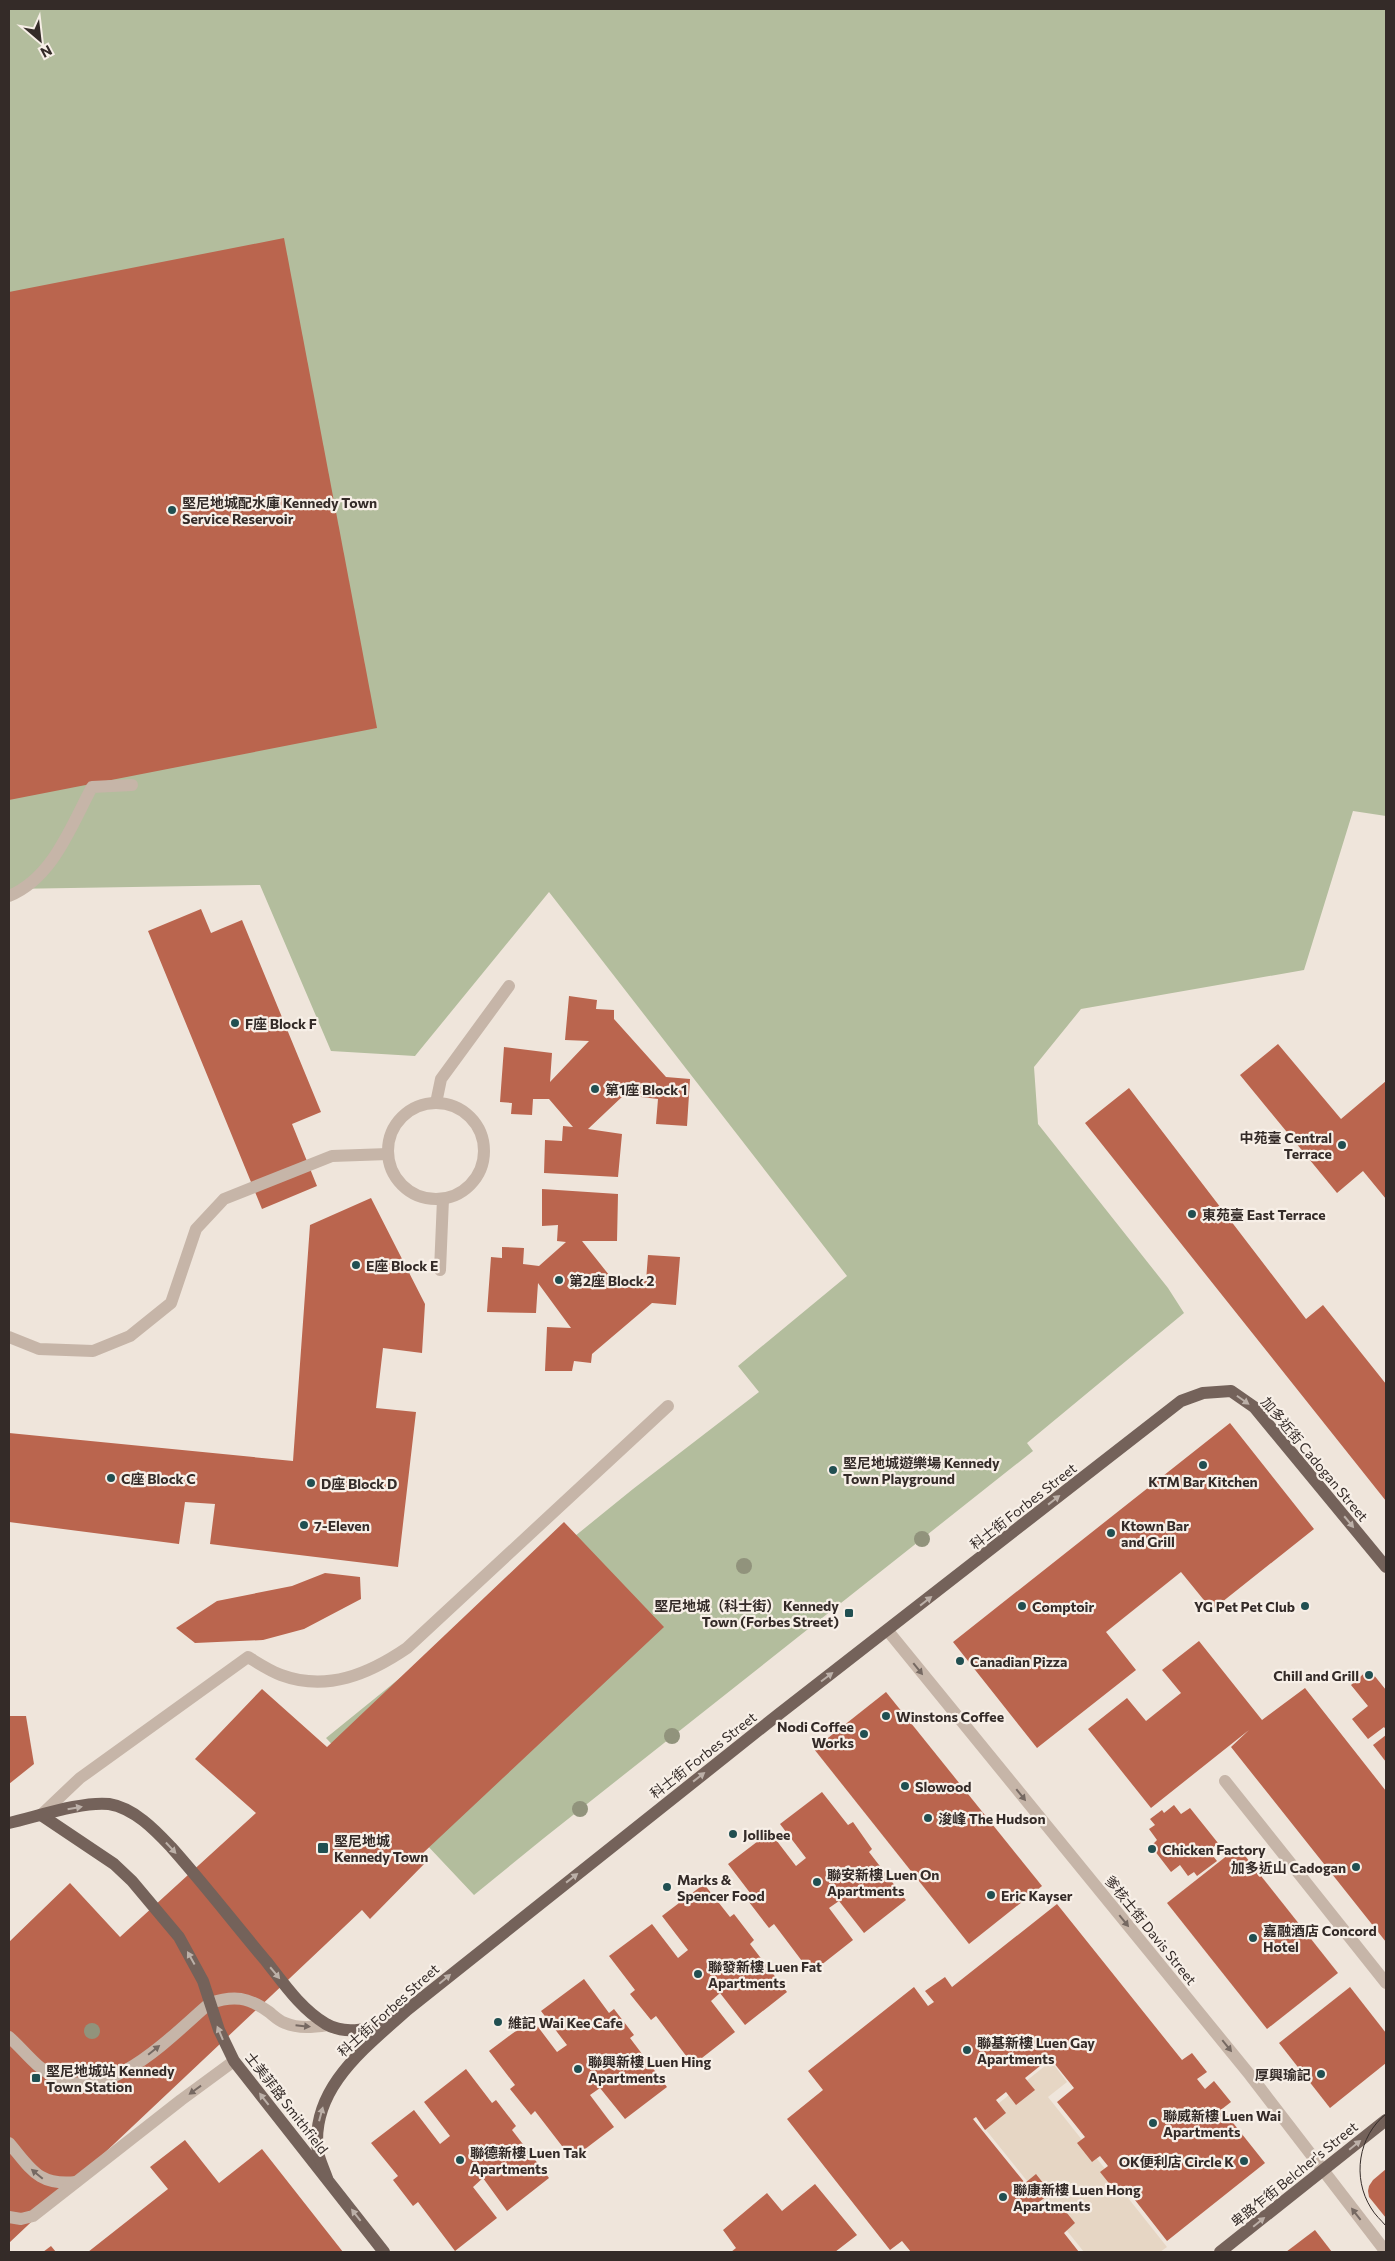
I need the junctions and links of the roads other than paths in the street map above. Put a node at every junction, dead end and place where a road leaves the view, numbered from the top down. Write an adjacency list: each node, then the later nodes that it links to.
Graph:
1 (132, 785): 2 (street)
2 (9, 896)
3 (509, 986): 4 (street)
4 (436, 1103): 5 (street); 6 (street)
5 (388, 1154): 6 (street); 8 (street)
6 (442, 1199): 7 (street)
7 (440, 1270)
8 (9, 1338)
9 (1181, 1400): 11 (main road, 加多近街 Cadogan Street, one-way to 11); 12 (main road, 科士街 Forbes Street, one-way to 9)
10 (668, 1406): 14 (street)
11 (1386, 1566)
12 (888, 1631): 18 (main road, 科士街 Forbes Street, one-way to 12); 24 (street, 爹核士街 Davis Street, one-way to 24)
13 (1225, 1781): 16 (street)
14 (41, 1815): 15 (main road); 17 (main road, 士美菲路 Smithfield, one-way to 14); 19 (main road, one-way to 19)
15 (9, 1823)
16 (1386, 1983)
17 (210, 2002): 19 (street, one-way to 19); 20 (street, one-way to 17); 21 (main road, 士美菲路 Smithfield, one-way to 17)
18 (407, 2010): 19 (main road); 25 (main road, 科士街 Forbes Street, one-way to 18)
19 (328, 2025)
20 (9, 2038)
21 (234, 2061): 25 (main road, 士美菲路 Smithfield, one-way to 21); 26 (street, one-way to 26)
22 (1386, 2120): 24 (main road, 卑路乍街 Belcher's Street, one-way to 22)
23 (9, 2143): 26 (street, one-way to 23)
24 (1324, 2170): 29 (main road, 卑路乍街 Belcher's Street, one-way to 24); 30 (street, 爹核士街 Davis Street, one-way to 24)
25 (327, 2178): 28 (main road, 士美菲路 Smithfield, one-way to 25)
26 (76, 2182): 27 (street)
27 (9, 2217)
28 (384, 2252)
29 (1220, 2252)
30 (1386, 2252)

